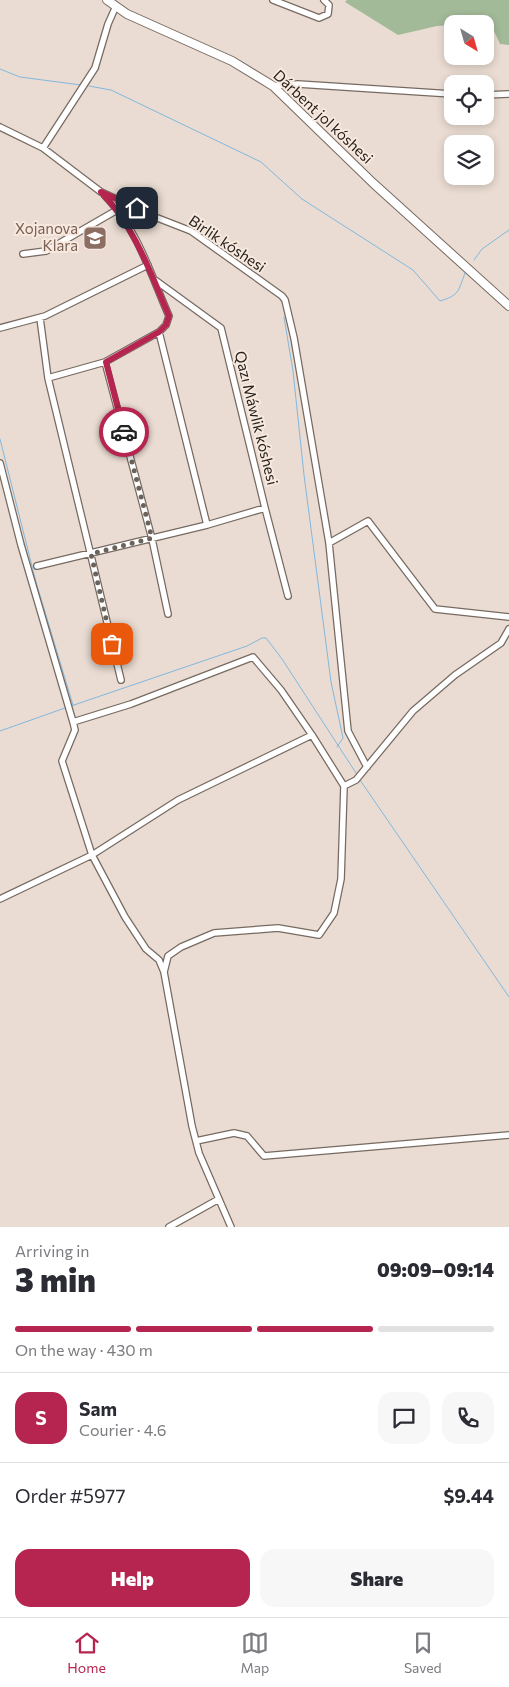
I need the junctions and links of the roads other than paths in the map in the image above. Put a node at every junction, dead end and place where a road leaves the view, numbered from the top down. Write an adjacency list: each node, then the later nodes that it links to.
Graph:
1 (107, 0): 4 (main road, Dárbent jol kóshesi)
2 (273, 0): 3 (street)
3 (324, 0)
4 (116, 6): 5 (main road, Dárbent jol kóshesi); 10 (street)
5 (273, 86): 6 (street); 16 (main road, Dárbent jol kóshesi)
6 (444, 93)
7 (509, 94): 8 (street)
8 (494, 95)
9 (0, 128): 10 (street, Birlik kóshesi)
10 (43, 148): 11 (street, Birlik kóshesi)
11 (101, 192): 12 (street); 26 (street, Birlik kóshesi)
12 (117, 210): 13 (street); 14 (street)
13 (23, 254)
14 (148, 265): 15 (street); 17 (street)
15 (153, 279): 19 (street); 23 (street, Qazı Máwlik kóshesi)
16 (509, 306)
17 (40, 318): 18 (street); 21 (street)
18 (0, 328)
19 (159, 332): 20 (street); 24 (street)
20 (106, 362): 21 (street); 25 (street)
21 (48, 378): 27 (street)
22 (0, 463): 34 (street)
23 (265, 508): 24 (street); 29 (street, Qazı Máwlik kóshesi)
24 (207, 525): 25 (street)
25 (152, 538): 27 (street); 30 (street)
26 (329, 543): 31 (street); 36 (street)
27 (91, 554): 28 (street); 33 (street)
28 (37, 566)
29 (288, 596)
30 (168, 614)
31 (509, 617)
32 (509, 629): 36 (street)
33 (121, 680)
34 (73, 722): 35 (street); 38 (street)
35 (312, 735): 37 (street); 38 (street)
36 (367, 767): 37 (street)
37 (344, 786): 40 (street)
38 (92, 855): 39 (street); 40 (street)
39 (0, 899)
40 (164, 972): 42 (street)
41 (509, 1135): 42 (street)
42 (196, 1141): 43 (street)
43 (219, 1199): 44 (street); 45 (street)
44 (169, 1227)
45 (231, 1227)

